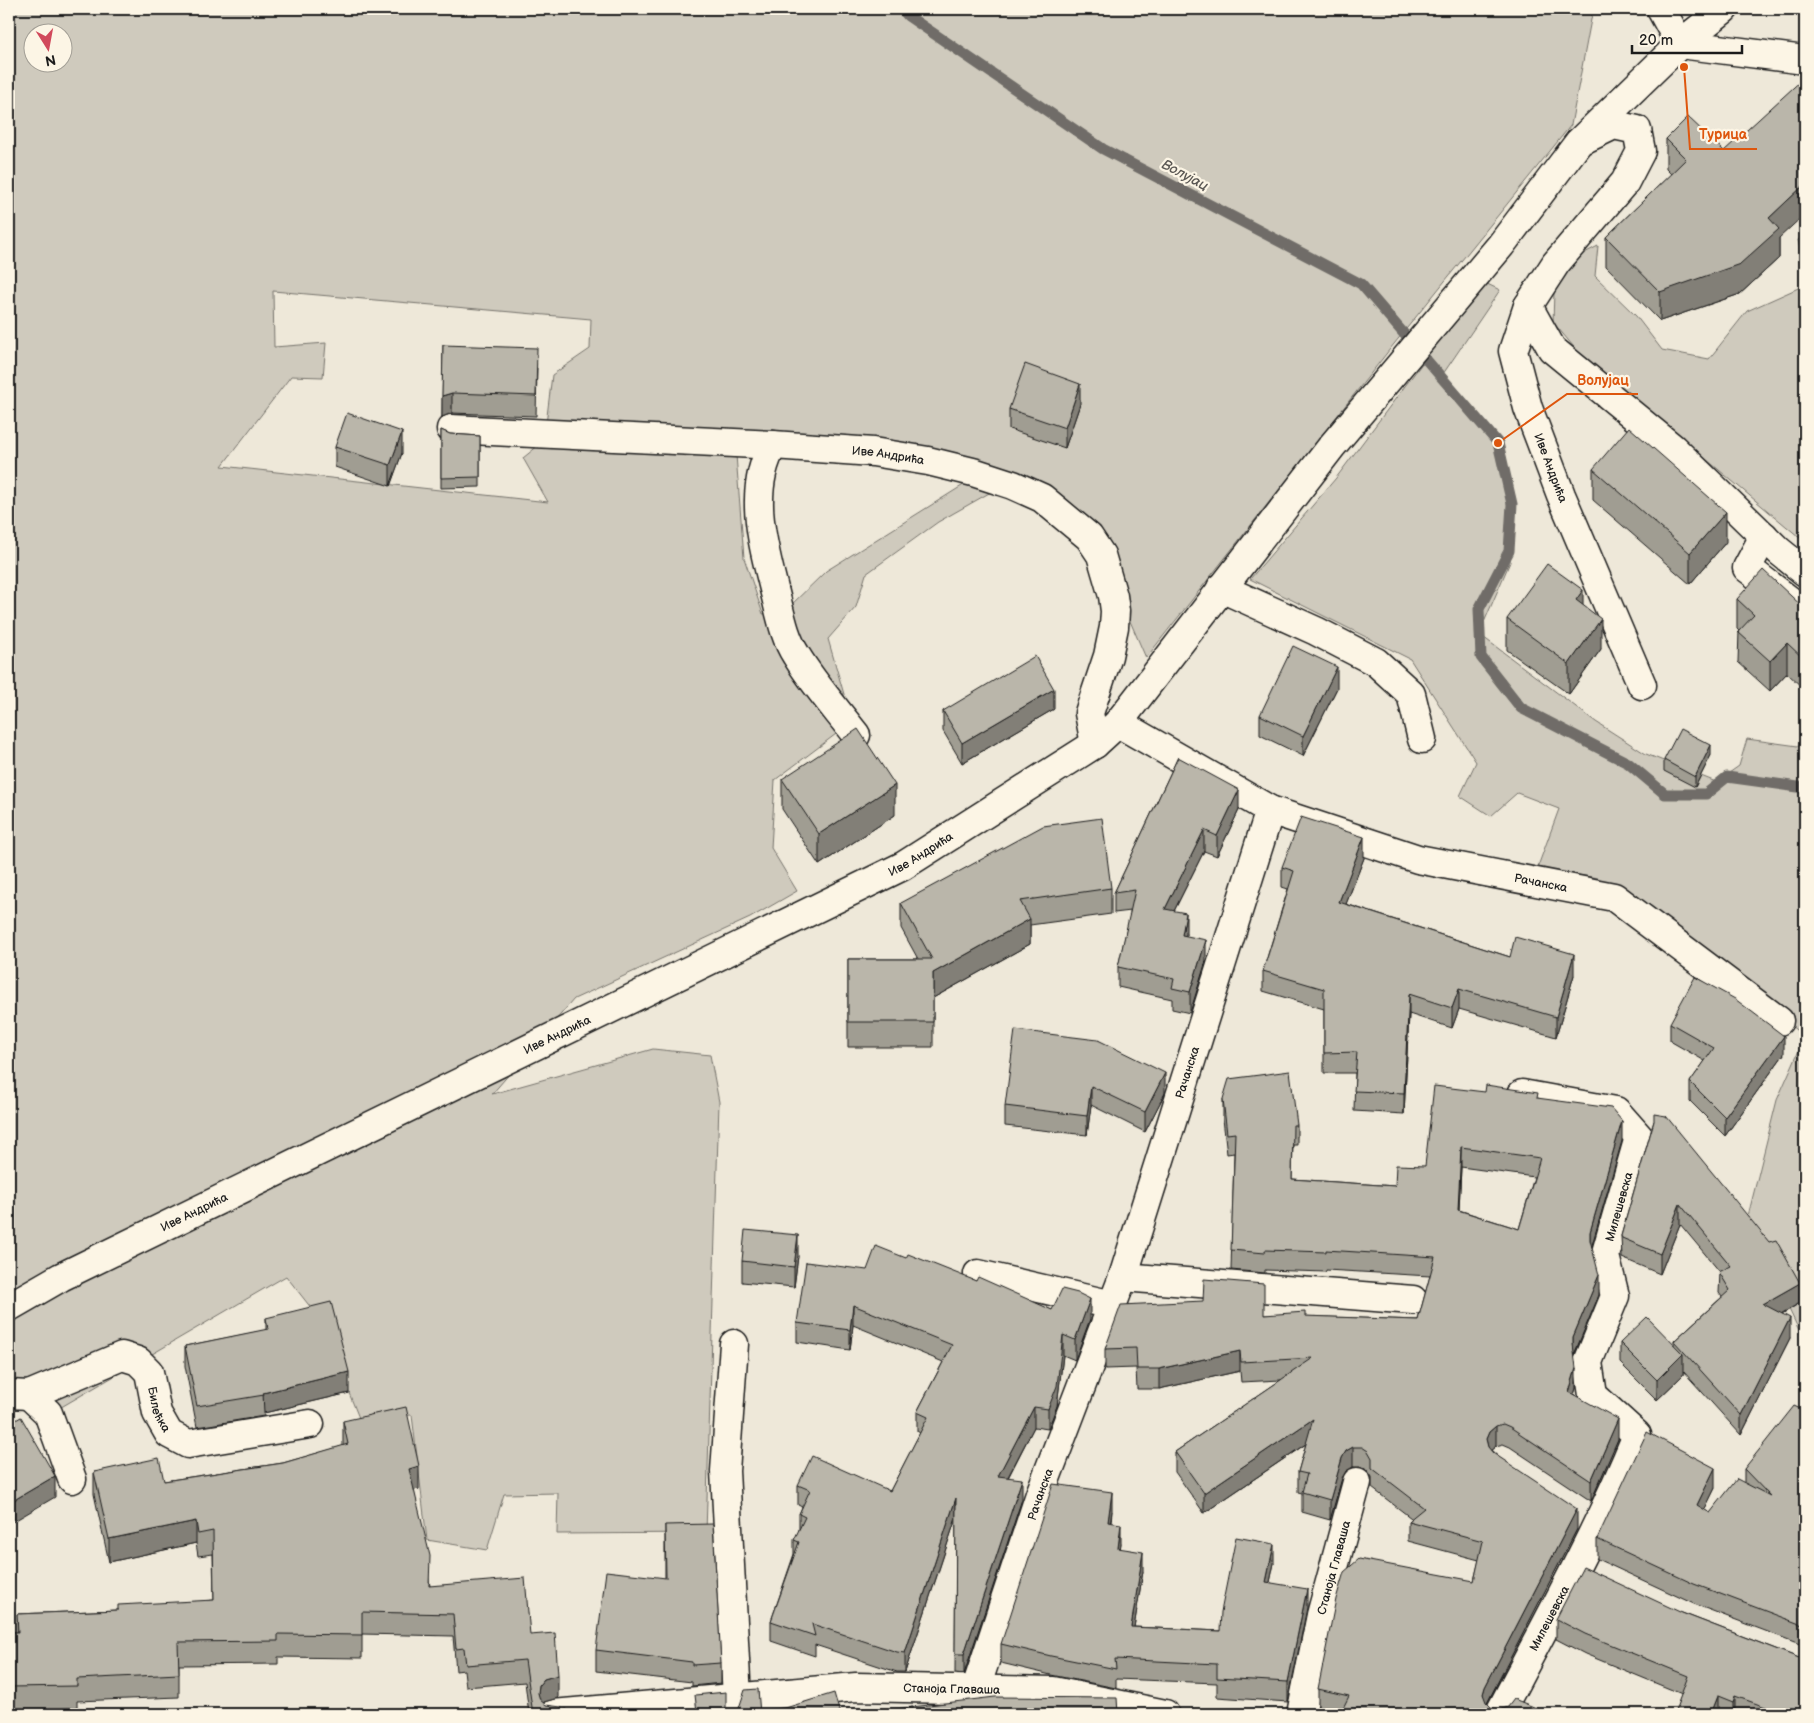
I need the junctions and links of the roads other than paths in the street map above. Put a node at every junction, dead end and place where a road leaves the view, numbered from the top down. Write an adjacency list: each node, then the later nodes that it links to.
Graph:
1 (1661, 9): 3 (street)
2 (1724, 9): 3 (street, Иве Андрића)
3 (1680, 44): 4 (street); 5 (street, Иве Андрића)
4 (1805, 60)
5 (1579, 142): 6 (street, Иве Андрића); 11 (street, Иве Андрића)
6 (1528, 306): 9 (street); 13 (street, Иве Андрића)
7 (450, 429): 8 (street, Иве Андрића)
8 (773, 444): 15 (street); 17 (street, Иве Андрића)
9 (1764, 536): 10 (street); 12 (street)
10 (1805, 572)
11 (1221, 588): 14 (street, Иве Андрића); 16 (street)
12 (1805, 612)
13 (1642, 685)
14 (1118, 723): 17 (street, Иве Андрића); 18 (street, Рачанска)
15 (856, 734)
16 (1422, 739)
17 (1096, 744): 25 (street, Иве Андрића)
18 (1270, 810): 19 (street, Рачанска); 22 (street, Рачанска)
19 (1779, 1021)
20 (1522, 1094): 32 (street, Милешевска)
21 (978, 1274): 24 (street)
22 (1123, 1277): 23 (street); 24 (street, Рачанска)
23 (1413, 1300)
24 (1113, 1305): 35 (street, Рачанска)
25 (9, 1307)
26 (734, 1344): 36 (street)
27 (19, 1394): 28 (street, Билећка); 29 (street, Билећка)
28 (310, 1424)
29 (72, 1479)
30 (1358, 1482): 39 (street, Станоја Главаша)
31 (1573, 1508): 32 (street)
32 (1597, 1524): 33 (street, Милешевска)
33 (1576, 1567): 34 (street); 40 (street, Милешевска)
34 (1602, 1579)
35 (976, 1688): 36 (street, Станоја Главаша); 38 (street, Станоја Главаша)
36 (737, 1698): 37 (street, Станоја Главаша)
37 (553, 1714)
38 (1165, 1714)
39 (1301, 1714)
40 (1499, 1714)

